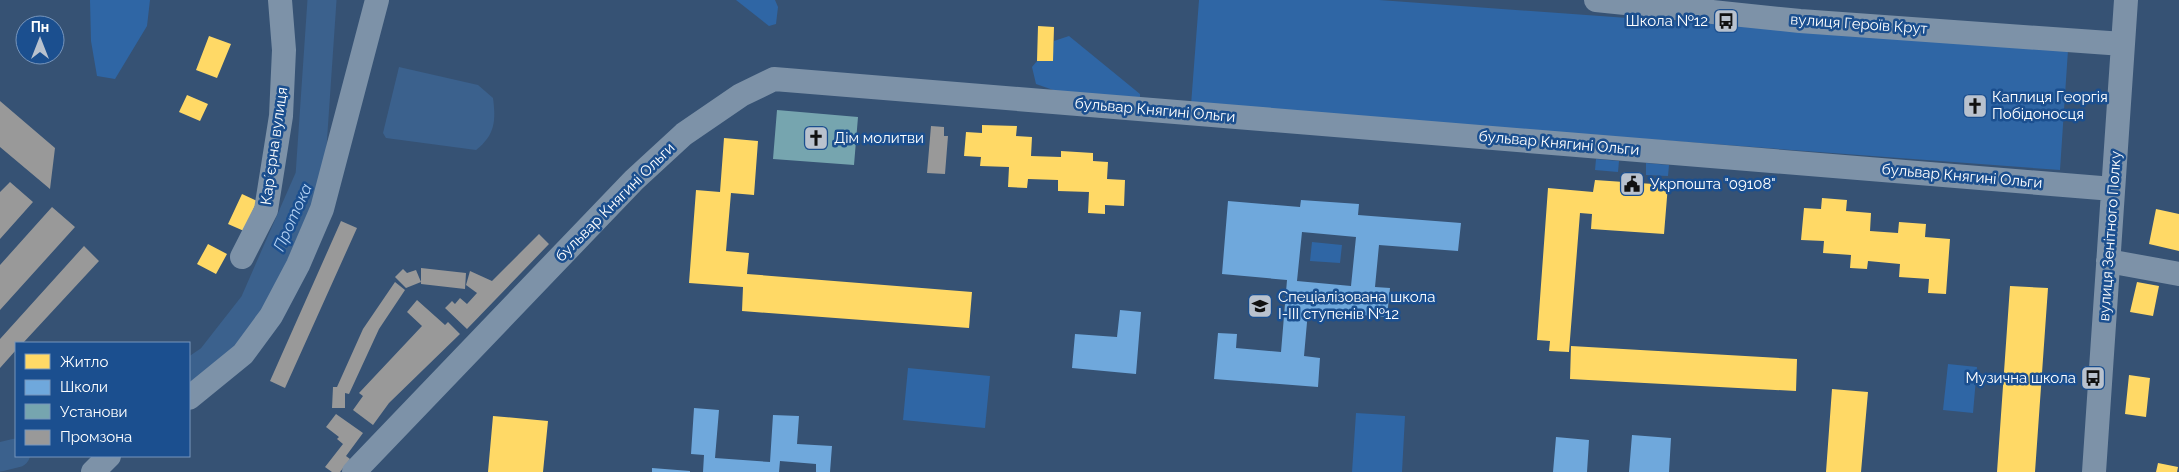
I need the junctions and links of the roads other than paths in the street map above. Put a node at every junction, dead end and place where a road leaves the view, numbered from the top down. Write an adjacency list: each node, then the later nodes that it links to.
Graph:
1 (280, 0): 8 (street, Карʼєрна вулиця)
2 (377, 0): 11 (street)
3 (1596, 0): 5 (street, вулиця Героїв Крут)
4 (2126, 0): 6 (street, вулиця Зенітного Полку)
5 (1756, 8): 6 (street, вулиця Героїв Крут)
6 (2123, 44): 7 (street, вулиця Зенітного Полку)
7 (2113, 189): 9 (street, вулиця Зенітного Полку); 14 (street, бульвар Княгині Ольги)
8 (242, 257)
9 (2108, 260): 10 (street); 15 (street, вулиця Зенітного Полку)
10 (2179, 274)
11 (190, 397)
12 (108, 457): 13 (street)
13 (93, 472)
14 (354, 472)
15 (2094, 472)

